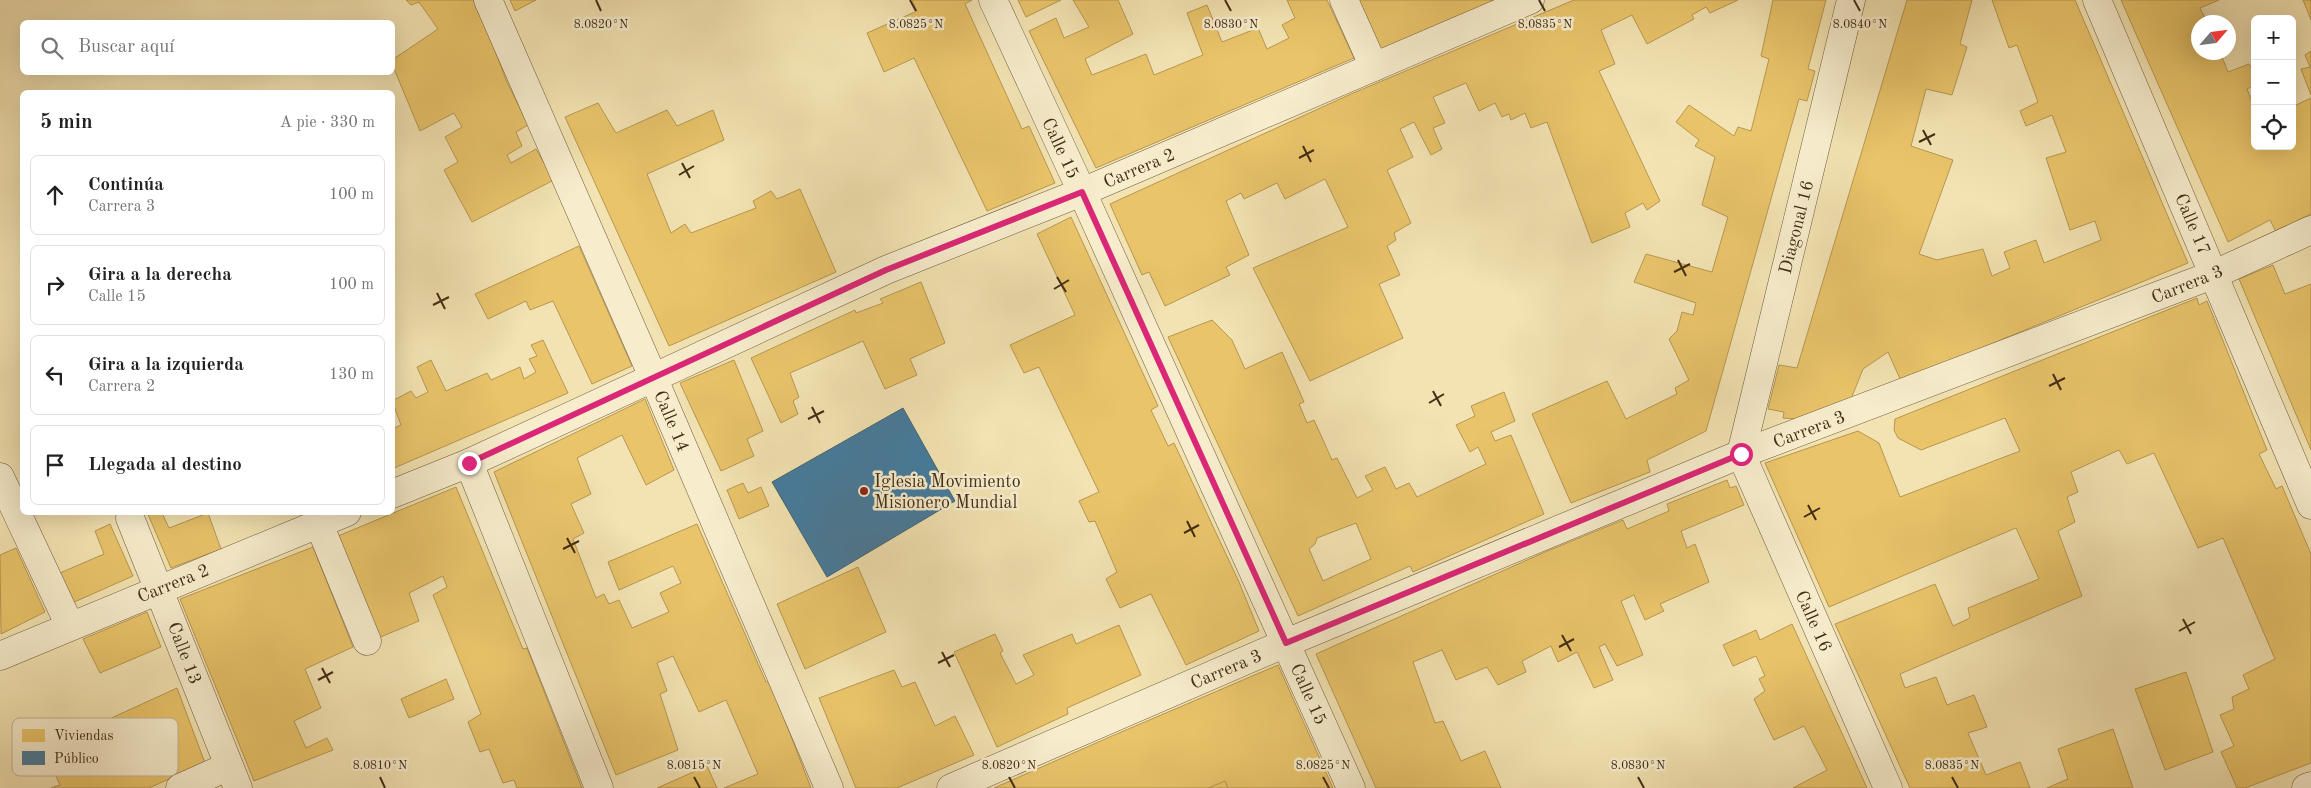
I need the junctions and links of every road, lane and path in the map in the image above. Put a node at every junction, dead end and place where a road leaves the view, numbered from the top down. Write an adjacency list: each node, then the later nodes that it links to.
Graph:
1 (488, 0): 11 (street, Calle 14)
2 (993, 0): 8 (street, Calle 15)
3 (1344, 0): 7 (street)
4 (1530, 0): 7 (street, Carrera 2)
5 (1851, 0): 12 (street, Diagonal 16)
6 (2097, 0): 10 (street, Calle 17)
7 (1374, 67): 8 (street, Carrera 2)
8 (1082, 192): 11 (street, Carrera 2); 23 (street, Calle 15)
9 (2311, 230): 10 (street, Carrera 3)
10 (2215, 274): 12 (street, Carrera 3); 16 (street, Calle 17)
11 (653, 377): 13 (street, Carrera 2); 29 (street, Calle 14)
12 (1741, 454): 23 (street, Carrera 3); 32 (street, Calle 16)
13 (469, 463): 15 (street, Carrera 2); 28 (street)
14 (0, 477): 21 (street)
15 (395, 493)
16 (2311, 505)
17 (340, 515): 19 (street, Carrera 2)
18 (130, 518): 20 (street, Calle 13)
19 (319, 524): 20 (street, Carrera 2); 22 (street)
20 (160, 588): 21 (street, Carrera 2); 25 (street, Calle 13)
21 (70, 626): 24 (street, Carrera 2)
22 (367, 641)
23 (1286, 643): 30 (street, Carrera 3); 31 (street, Calle 15)
24 (0, 656)
25 (234, 777): 27 (street)
26 (2311, 786): 33 (street)
27 (180, 788)
28 (599, 788)
29 (829, 788)
30 (951, 788)
31 (1351, 788)
32 (1888, 788)
33 (2306, 788)

